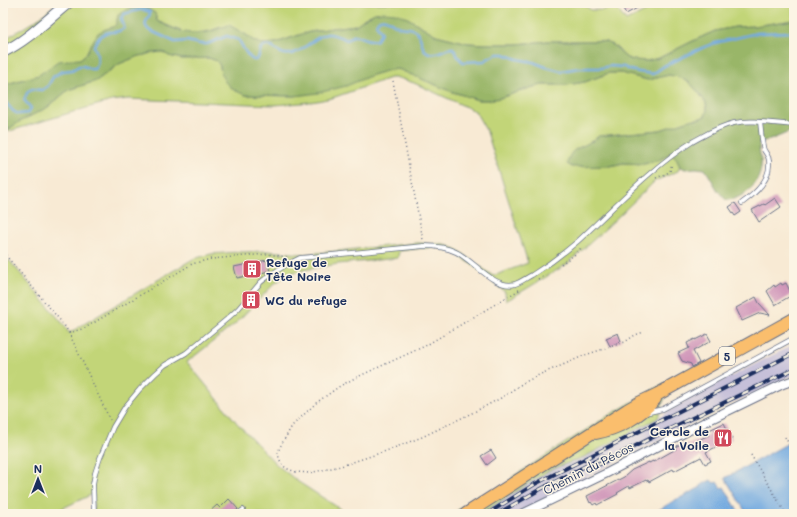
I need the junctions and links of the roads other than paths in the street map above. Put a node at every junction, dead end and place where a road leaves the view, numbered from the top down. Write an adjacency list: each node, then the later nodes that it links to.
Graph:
1 (68, 3): 2 (street)
2 (3, 52)
3 (760, 122): 4 (lane); 5 (lane); 11 (lane)
4 (794, 125)
5 (742, 203)
6 (794, 319): 9 (main road, 5)
7 (794, 338): 9 (lane)
8 (794, 380): 14 (street, Chemin du Pécos)
9 (630, 415): 13 (main road, 5)
10 (242, 510): 12 (lane)
11 (94, 514)
12 (238, 514)
13 (466, 514)
14 (522, 514)

